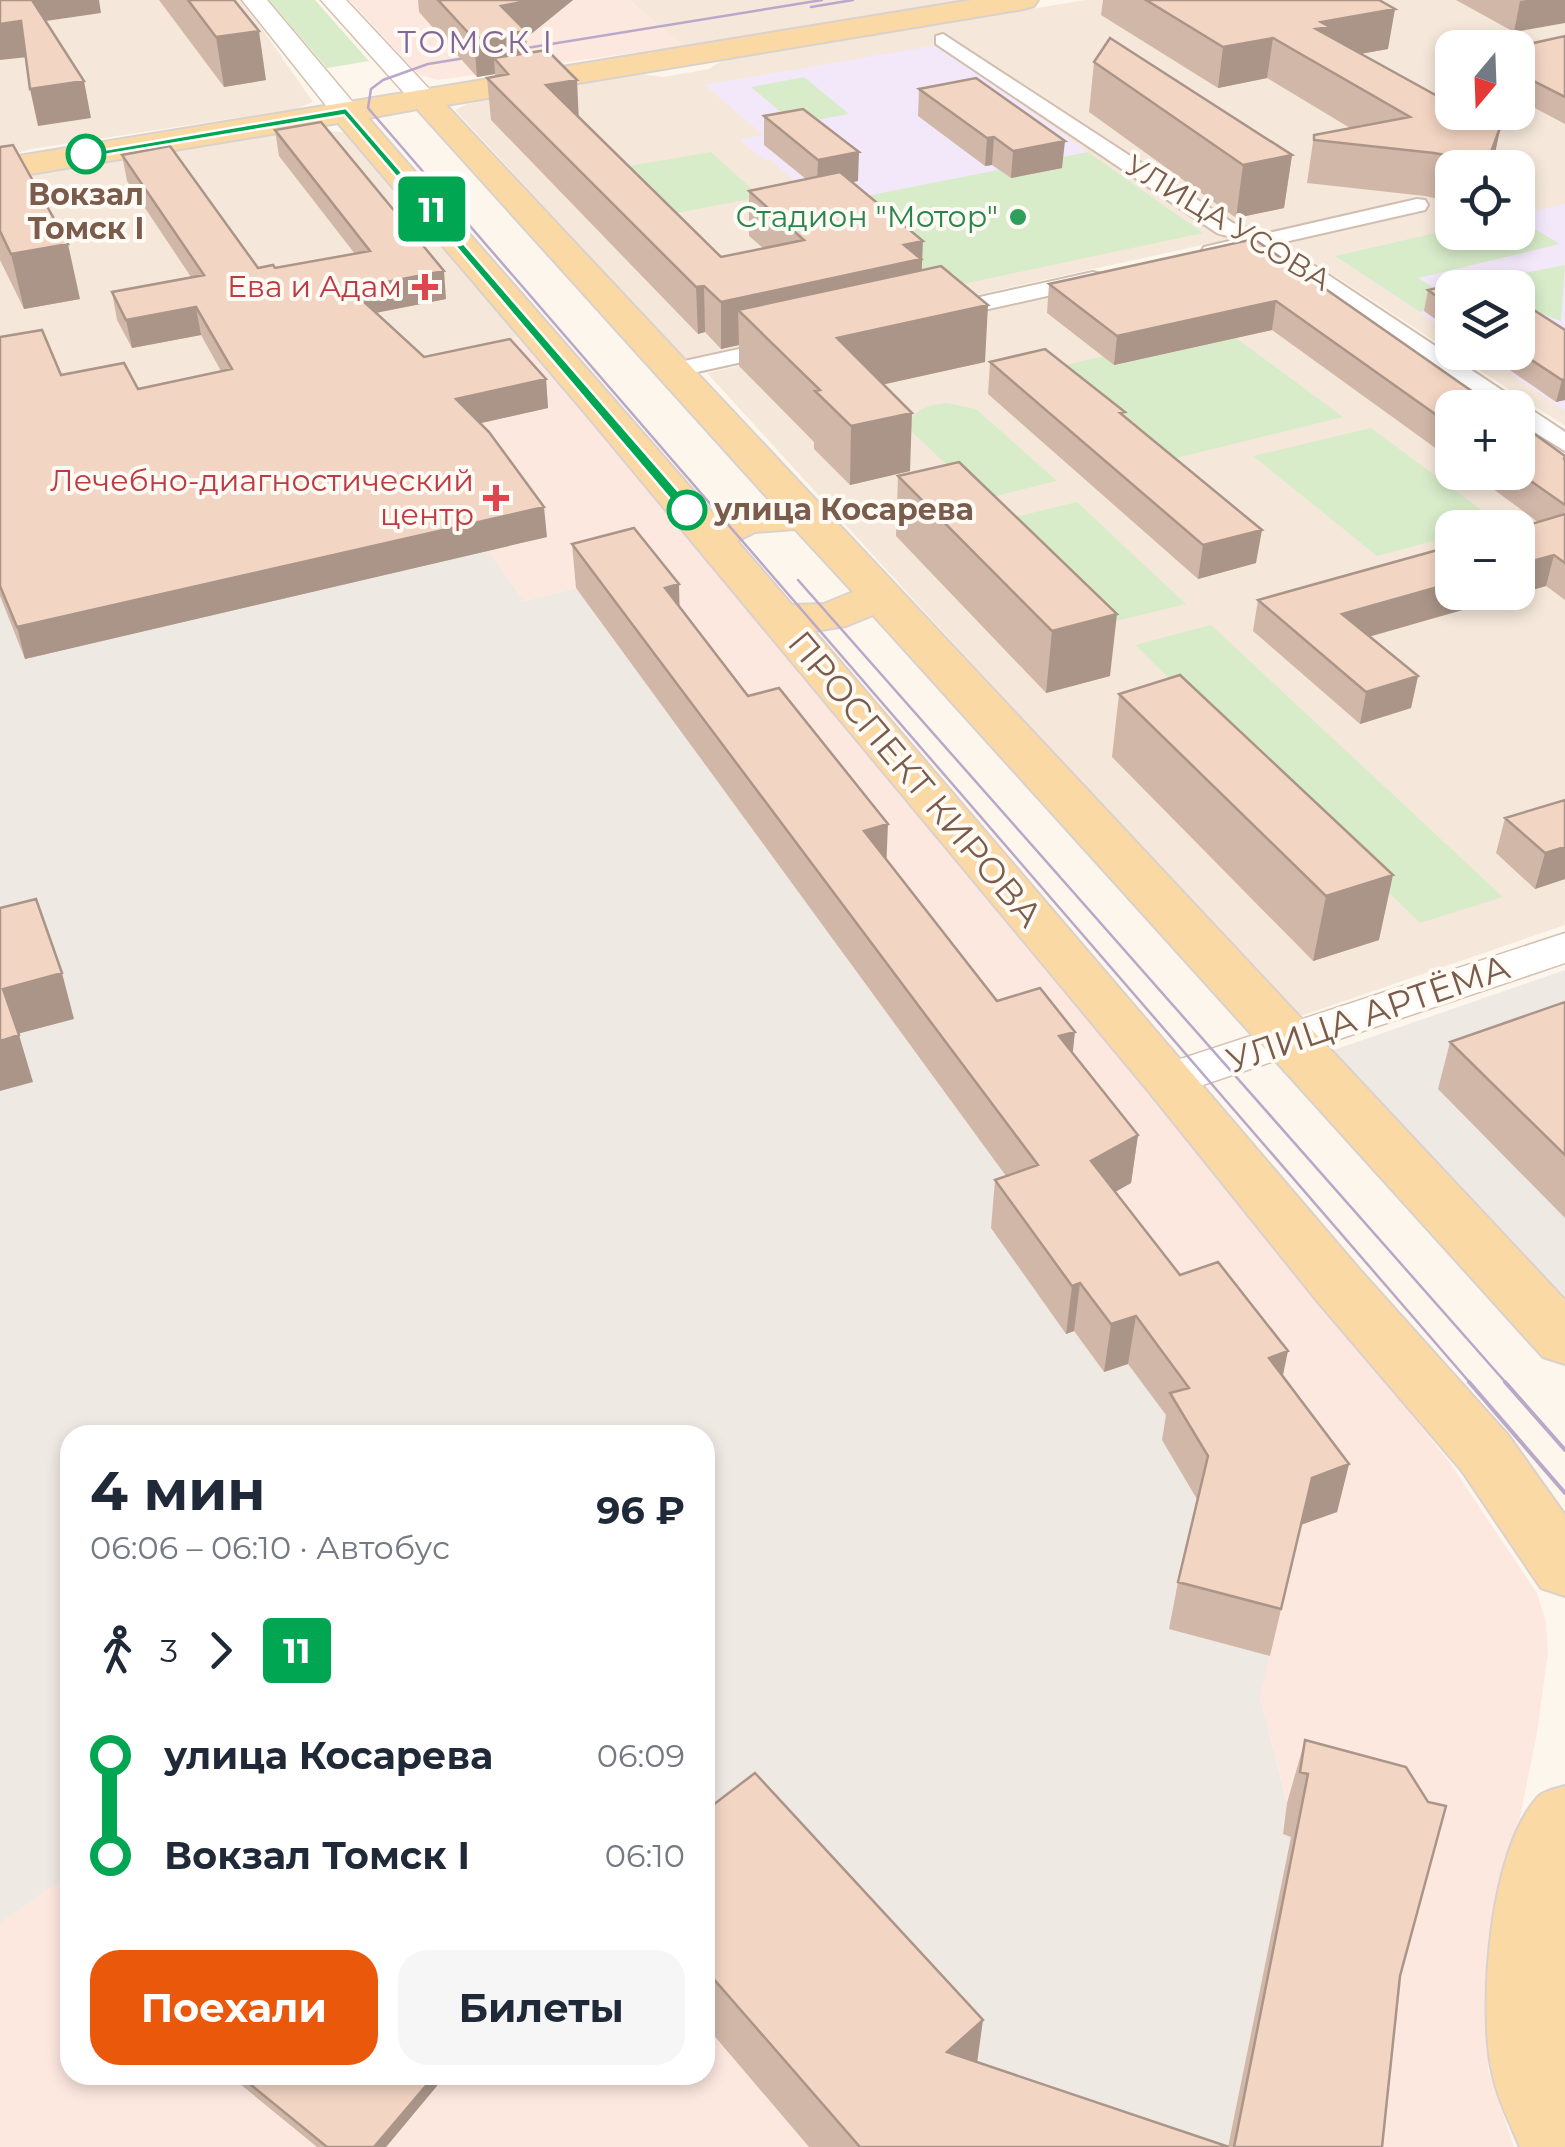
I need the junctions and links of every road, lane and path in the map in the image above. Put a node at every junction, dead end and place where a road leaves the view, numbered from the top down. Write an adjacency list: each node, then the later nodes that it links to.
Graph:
1 (254, 0): 6 (main road, ПРОСПЕКТ КИРОВА)
2 (333, 0): 5 (main road)
3 (1024, 0): 5 (main road)
4 (943, 40): 9 (street, УЛИЦА УСОВА)
5 (424, 99): 6 (main road); 14 (main road)
6 (346, 112): 7 (main road); 19 (main road, ПРОСПЕКТ КИРОВА)
7 (0, 168)
8 (1417, 206): 9 (street)
9 (1262, 240): 10 (street); 15 (street, УЛИЦА УСОВА)
10 (1186, 258)
11 (1110, 275): 12 (street)
12 (924, 316)
13 (815, 340): 14 (street)
14 (674, 370): 18 (main road)
15 (1487, 390)
16 (1535, 423): 17 (street, УЛИЦА УСОВА)
17 (1565, 443)
18 (806, 515): 19 (main road); 20 (main road)
19 (710, 538): 21 (main road, ПРОСПЕКТ КИРОВА)
20 (881, 596): 21 (main road); 23 (main road)
21 (780, 619): 24 (main road, ПРОСПЕКТ КИРОВА)
22 (1565, 948): 23 (main road, УЛИЦА АРТЁМА)
23 (1289, 1041): 24 (main road, УЛИЦА АРТЁМА); 25 (main road)
24 (1170, 1080): 26 (main road, ПРОСПЕКТ КИРОВА)
25 (1565, 1340)
26 (1565, 1568)
27 (1564, 1815): 28 (main road)
28 (1562, 2147)

